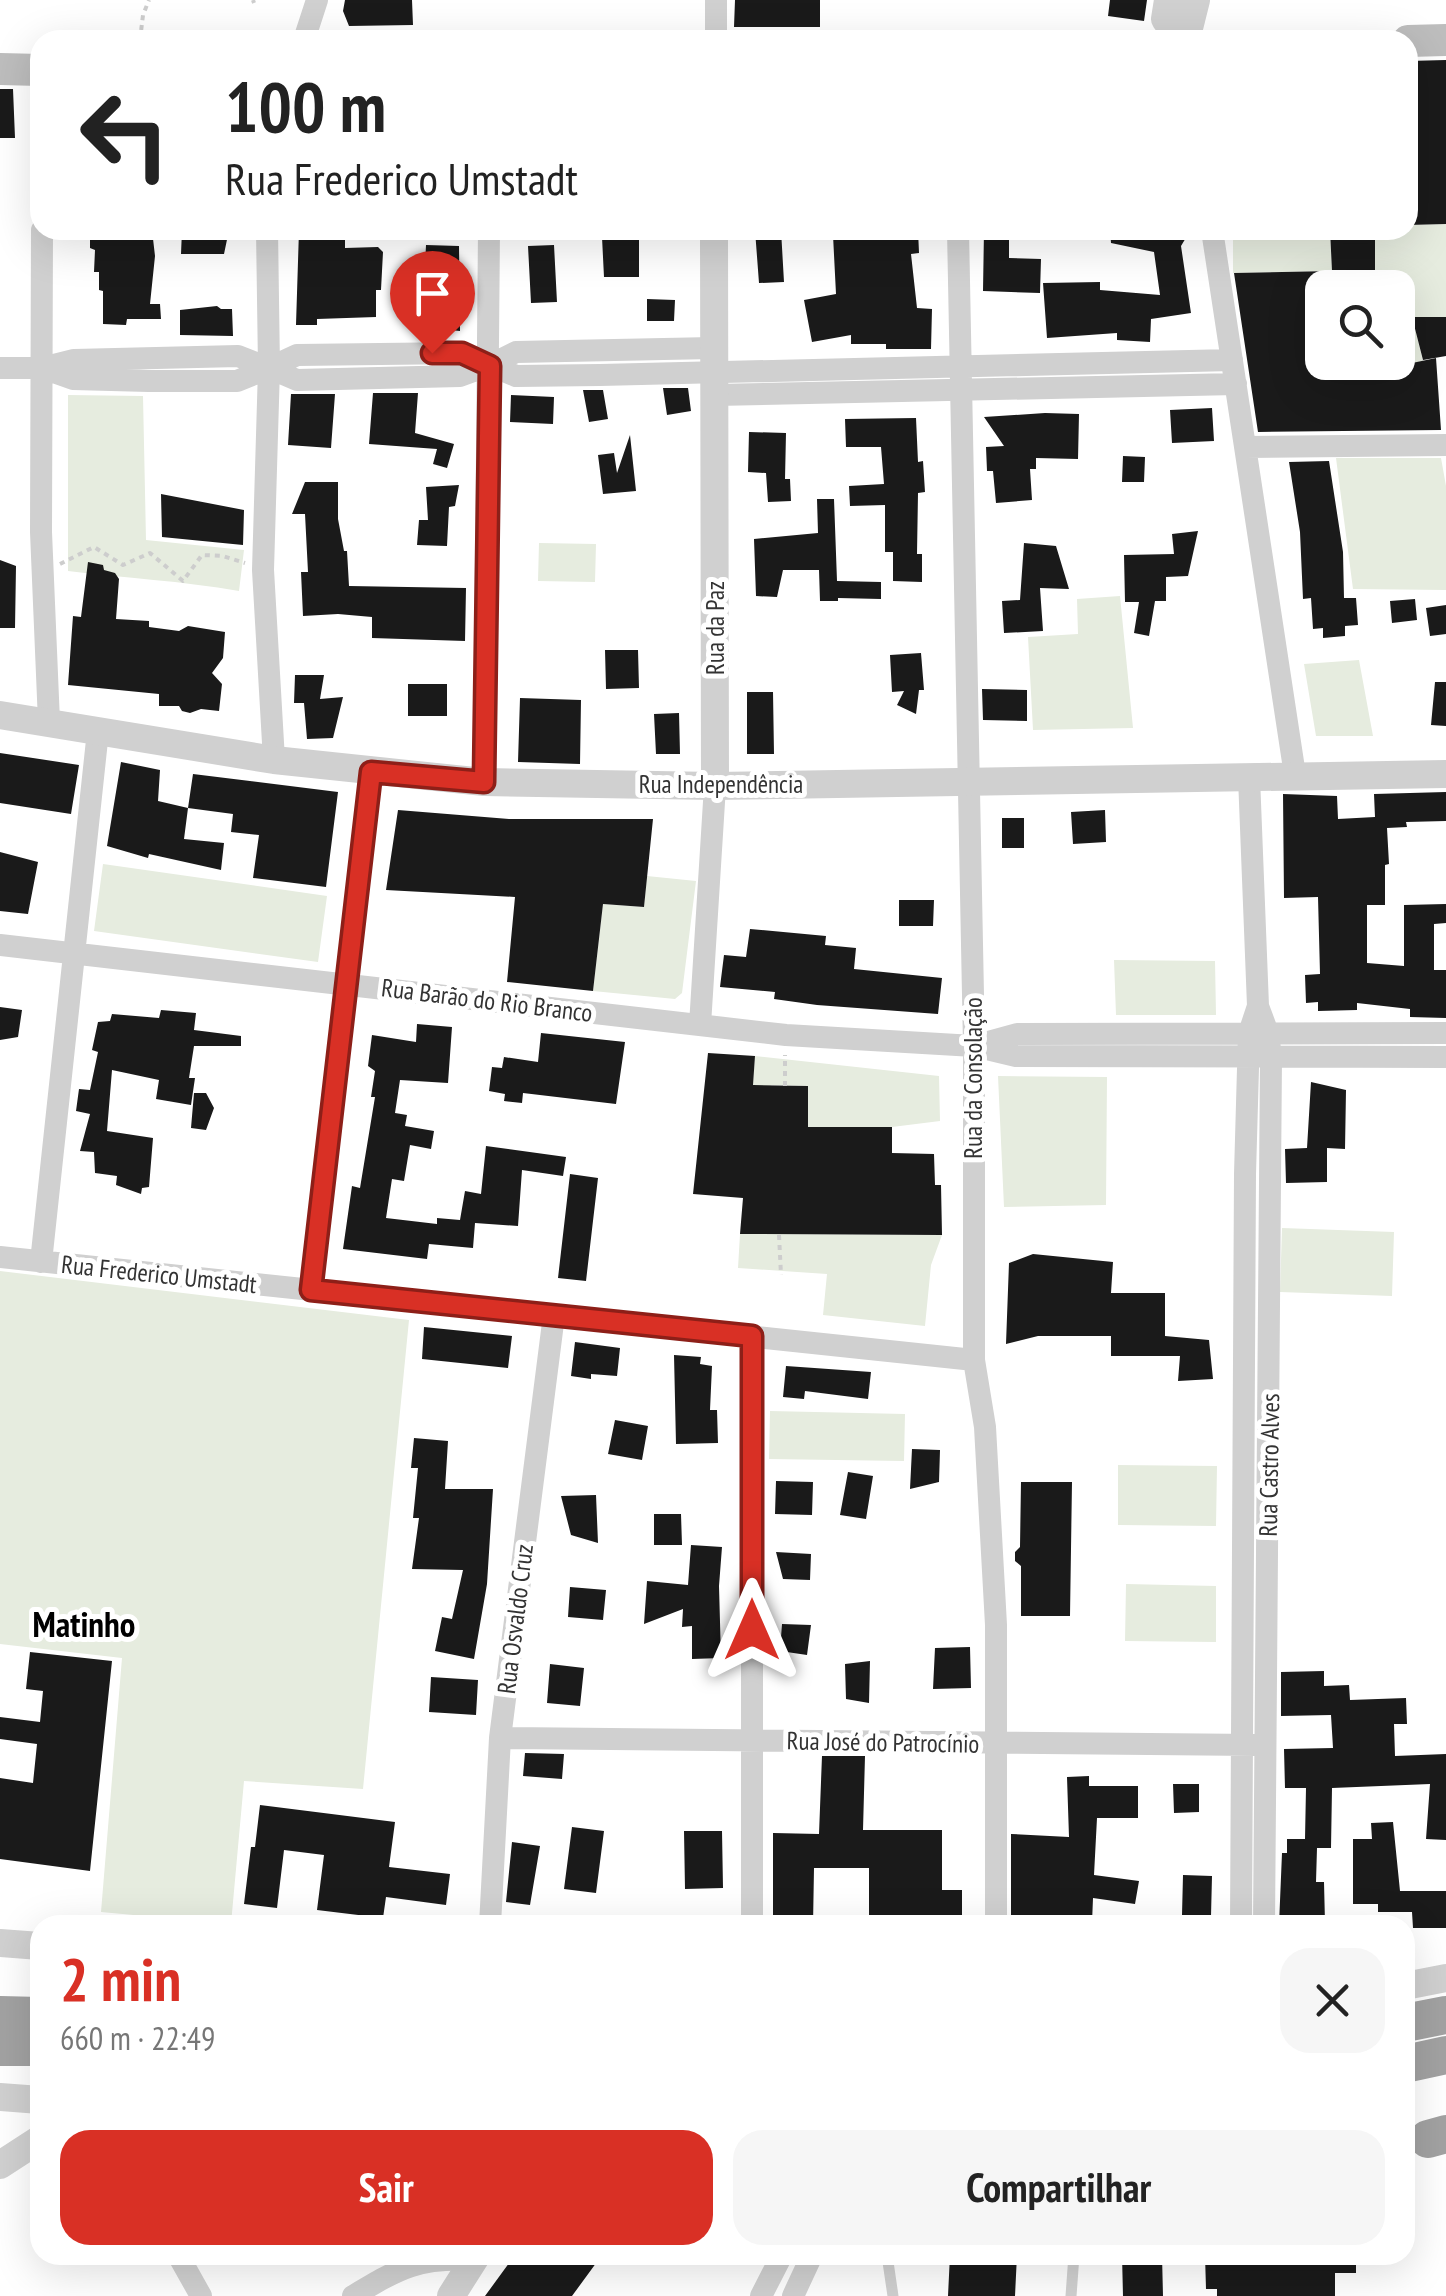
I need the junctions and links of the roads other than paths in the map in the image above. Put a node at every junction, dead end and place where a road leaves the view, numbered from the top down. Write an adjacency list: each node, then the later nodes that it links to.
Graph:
1 (317, 0): 5 (street)
2 (716, 0): 6 (street)
3 (1168, 0): 7 (street)
4 (1196, 0): 8 (street)
5 (307, 30)
6 (716, 30)
7 (1174, 30)
8 (1186, 30)
9 (1418, 40): 10 (main road)
10 (1446, 40)
11 (0, 52): 12 (main road)
12 (30, 52)
13 (0, 69): 14 (main road)
14 (30, 70)
15 (42, 240): 26 (street)
16 (267, 240): 27 (street)
17 (489, 240): 24 (street)
18 (714, 240): 28 (street, Rua da Paz)
19 (958, 240): 31 (street, Rua da Consolação)
20 (1214, 240): 23 (street)
21 (598, 350): 24 (street); 28 (street); 30 (street)
22 (372, 354): 24 (street); 27 (street); 32 (street)
23 (1232, 360): 29 (street); 33 (street)
24 (490, 366): 30 (street); 32 (street); 45 (street)
25 (0, 368): 26 (street)
26 (42, 368): 27 (street); 37 (street)
27 (269, 368): 32 (street); 39 (street)
28 (714, 372): 30 (street); 31 (street); 46 (street, Rua da Paz)
29 (1134, 373): 31 (street); 33 (street)
30 (600, 375)
31 (961, 377): 44 (street, Rua da Consolação)
32 (373, 378)
33 (1236, 384): 34 (street)
34 (1245, 446): 35 (street); 42 (street)
35 (1446, 446)
36 (0, 715): 37 (street, Rua Independência)
37 (49, 722): 38 (street, Rua Independência)
38 (98, 732): 39 (street, Rua Independência); 48 (street)
39 (274, 760): 40 (street, Rua Independência)
40 (371, 772): 45 (street, Rua Independência); 49 (street)
41 (1446, 774): 42 (street, Rua Independência)
42 (1296, 776): 43 (street, Rua Independência)
43 (1249, 777): 44 (street, Rua Independência); 51 (street, Rua Castro Alves)
44 (970, 780): 46 (street, Rua Independência); 54 (street, Rua da Consolação)
45 (484, 782): 46 (street, Rua Independência)
46 (715, 786): 50 (street, Rua da Paz)
47 (0, 944): 48 (street, Rua Barão do Rio Branco)
48 (76, 952): 49 (street, Rua Barão do Rio Branco); 63 (street)
49 (345, 982): 50 (street, Rua Barão do Rio Branco); 64 (street)
50 (700, 1026): 54 (street, Rua Barão do Rio Branco)
51 (1258, 1033): 53 (street, Rua Barão do Rio Branco); 55 (street, Rua Barão do Rio Branco); 57 (street, Rua Castro Alves)
52 (1446, 1033): 55 (street, Rua Barão do Rio Branco)
53 (1130, 1044): 54 (street, Rua Barão do Rio Branco); 57 (street, Rua Barão do Rio Branco)
54 (974, 1046): 69 (street, Rua da Consolação)
55 (1372, 1046): 56 (street, Rua Barão do Rio Branco); 57 (street, Rua Barão do Rio Branco)
56 (1446, 1057)
57 (1259, 1058): 58 (street, Rua Castro Alves); 59 (street, Rua Castro Alves)
58 (1245, 1174): 59 (street); 61 (street, Rua Castro Alves)
59 (1272, 1174): 62 (street, Rua Castro Alves)
60 (0, 1257): 63 (street, Rua Frederico Umstadt)
61 (1245, 1260): 62 (street); 67 (street, Rua Castro Alves)
62 (1271, 1260): 68 (street, Rua Castro Alves)
63 (42, 1262): 64 (street, Rua Frederico Umstadt)
64 (311, 1290): 65 (street, Rua Frederico Umstadt)
65 (554, 1315): 66 (street, Rua Frederico Umstadt); 74 (street, Rua Osvaldo Cruz)
66 (752, 1336): 69 (street, Rua Frederico Umstadt); 75 (street)
67 (1244, 1358): 68 (street); 71 (street, Rua Castro Alves)
68 (1270, 1358): 70 (street, Rua Castro Alves)
69 (974, 1360): 76 (street, Rua da Consolação)
70 (1268, 1513): 71 (street); 72 (street, Rua Castro Alves)
71 (1242, 1514): 73 (street, Rua Castro Alves)
72 (1267, 1615): 73 (street); 77 (street, Rua Castro Alves)
73 (1242, 1616): 78 (street, Rua Castro Alves)
74 (500, 1738): 75 (street, Rua José do Patrocínio); 81 (street, Rua Osvaldo Cruz)
75 (752, 1740): 76 (street, Rua José do Patrocínio); 82 (street)
76 (994, 1743): 78 (street, Rua José do Patrocínio); 83 (street, Rua da Consolação)
77 (1266, 1744): 78 (street, Rua José do Patrocínio); 79 (street, Rua Castro Alves)
78 (1241, 1745): 80 (street, Rua Castro Alves)
79 (1265, 1840): 80 (street); 85 (street, Rua Castro Alves)
80 (1240, 1841): 84 (street, Rua Castro Alves)
81 (491, 1915)
82 (752, 1915)
83 (996, 1915)
84 (1252, 1915)
85 (1254, 1915)
86 (0, 1942): 87 (street)
87 (30, 1945)
88 (1446, 1978): 89 (street)
89 (1415, 1984)
90 (0, 2015): 92 (highway)
91 (1446, 2015): 93 (highway)
92 (30, 2016)
93 (1415, 2021)
94 (0, 2047): 95 (highway)
95 (30, 2048)
96 (1446, 2055): 97 (highway)
97 (1415, 2062)
98 (0, 2097): 99 (street)
99 (30, 2099)
100 (30, 2146): 101 (street)
101 (0, 2165)
102 (184, 2265): 111 (street)
103 (410, 2265): 112 (street)
104 (471, 2265): 113 (street)
105 (777, 2265): 114 (street)
106 (781, 2265): 110 (street)
107 (807, 2265): 110 (street)
108 (888, 2265): 115 (lane)
109 (1074, 2265): 116 (lane)
110 (797, 2288)
111 (201, 2296)
112 (353, 2296)
113 (451, 2296)
114 (761, 2296)
115 (892, 2296)
116 (1072, 2296)

